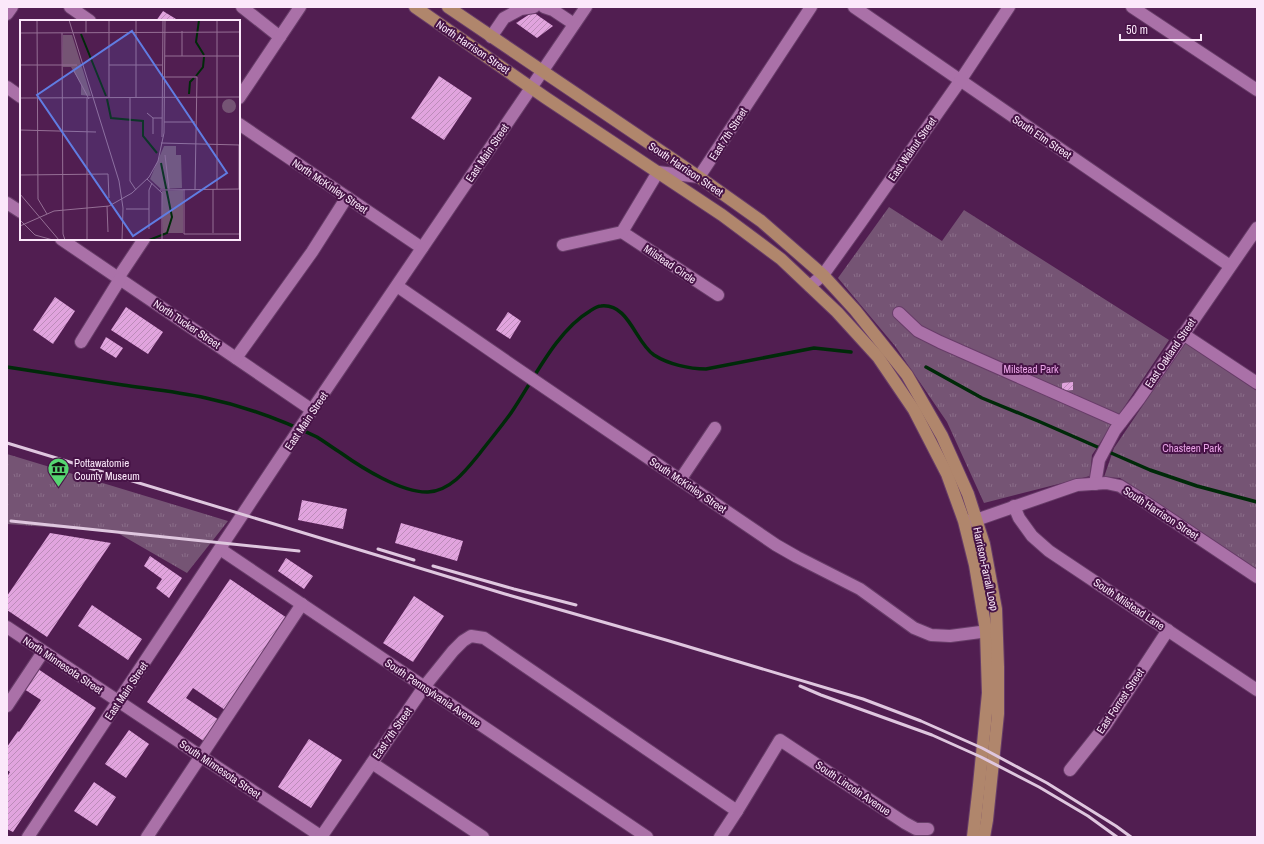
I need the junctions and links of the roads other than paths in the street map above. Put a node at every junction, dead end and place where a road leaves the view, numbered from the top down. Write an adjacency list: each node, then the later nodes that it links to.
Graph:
1 (12, 7): 14 (street)
2 (70, 7): 15 (street)
3 (242, 7): 17 (street)
4 (300, 7): 17 (street)
5 (415, 7): 22 (main road, North Harrison Street)
6 (448, 7): 18 (main road, North Harrison Street)
7 (534, 7): 18 (street)
8 (544, 7): 16 (street)
9 (586, 7): 16 (street, East Main Street)
10 (811, 7): 28 (street, East 7th Street)
11 (854, 7): 20 (street, South Elm Street)
12 (1009, 7): 20 (street, East Walnut Street)
13 (1132, 7): 23 (street)
14 (7, 14)
15 (89, 20)
16 (574, 24): 19 (street, East Main Street)
17 (280, 36): 25 (street)
18 (491, 37): 19 (main road, North Harrison Street)
19 (542, 72): 22 (street, East Main Street); 28 (main road, South Harrison Street)
20 (960, 81): 38 (street, South Elm Street); 39 (street, East Walnut Street)
21 (7, 87): 24 (street)
22 (532, 87): 27 (main road, South Harrison Street); 37 (street, East Main Street)
23 (1257, 90)
24 (20, 96)
25 (240, 96)
26 (240, 125): 29 (street, North McKinley Street)
27 (658, 172): 28 (street); 33 (street); 42 (main road, South Harrison Street)
28 (699, 178): 39 (main road, South Harrison Street)
29 (347, 197): 37 (street, North McKinley Street); 47 (street)
30 (7, 203): 31 (street)
31 (20, 211)
32 (1257, 228): 38 (street, East Oakland Street)
33 (622, 232): 36 (street); 43 (street, Milstead Circle)
34 (62, 240): 40 (street, North Tucker Street)
35 (143, 240): 40 (street)
36 (563, 245)
37 (422, 248): 41 (street, East Main Street)
38 (1230, 266): 45 (street, East Oakland Street)
39 (823, 275): 42 (street, East Walnut Street); 55 (main road, Harrison-Farrall Loop)
40 (119, 278): 46 (street); 47 (street, North Tucker Street)
41 (397, 286): 49 (street, East Main Street); 52 (street, South McKinley Street)
42 (810, 286): 55 (main road, Harrison-Farrall Loop)
43 (718, 296)
44 (898, 313): 50 (street)
45 (1183, 334): 48 (street); 50 (street, East Oakland Street)
46 (81, 342)
47 (236, 358): 49 (street, North Tucker Street)
48 (1257, 383)
49 (311, 412): 56 (street, East Main Street)
50 (1118, 426): 53 (street, East Oakland Street)
51 (715, 428): 52 (street)
52 (680, 480): 61 (street, South McKinley Street)
53 (1096, 484): 54 (street, South Harrison Street); 57 (street, South Harrison Street)
54 (1014, 506): 55 (street, South Harrison Street); 60 (street, South Milstead Lane)
55 (970, 520): 61 (main road, Harrison-Farrall Loop)
56 (220, 549): 58 (street, South Pennsylvania Avenue); 65 (street, East Main Street)
57 (1257, 577)
58 (302, 604): 63 (street, South Pennsylvania Avenue); 67 (street)
59 (7, 627): 62 (street, North Minnesota Street)
60 (1168, 630): 64 (street, South Milstead Lane); 69 (street, East Forrest Street)
61 (991, 631): 78 (main road, Harrison-Farrall Loop); 79 (main road, Harrison-Farrall Loop)
62 (43, 652): 65 (street, North Minnesota Street); 66 (street)
63 (424, 687): 68 (street, East 7th Street); 70 (street, East 7th Street); 76 (street, South Pennsylvania Avenue)
64 (1257, 690)
65 (118, 702): 67 (street, South Minnesota Street); 73 (street, East Main Street)
66 (7, 706)
67 (200, 756): 72 (street); 74 (street, South Minnesota Street)
68 (372, 763): 74 (street, East 7th Street); 75 (street)
69 (1070, 770)
70 (737, 811): 71 (street, South Lincoln Avenue); 77 (street)
71 (928, 829)
72 (150, 836)
73 (28, 837)
74 (321, 837)
75 (483, 837)
76 (647, 837)
77 (720, 837)
78 (973, 837)
79 (984, 837)

